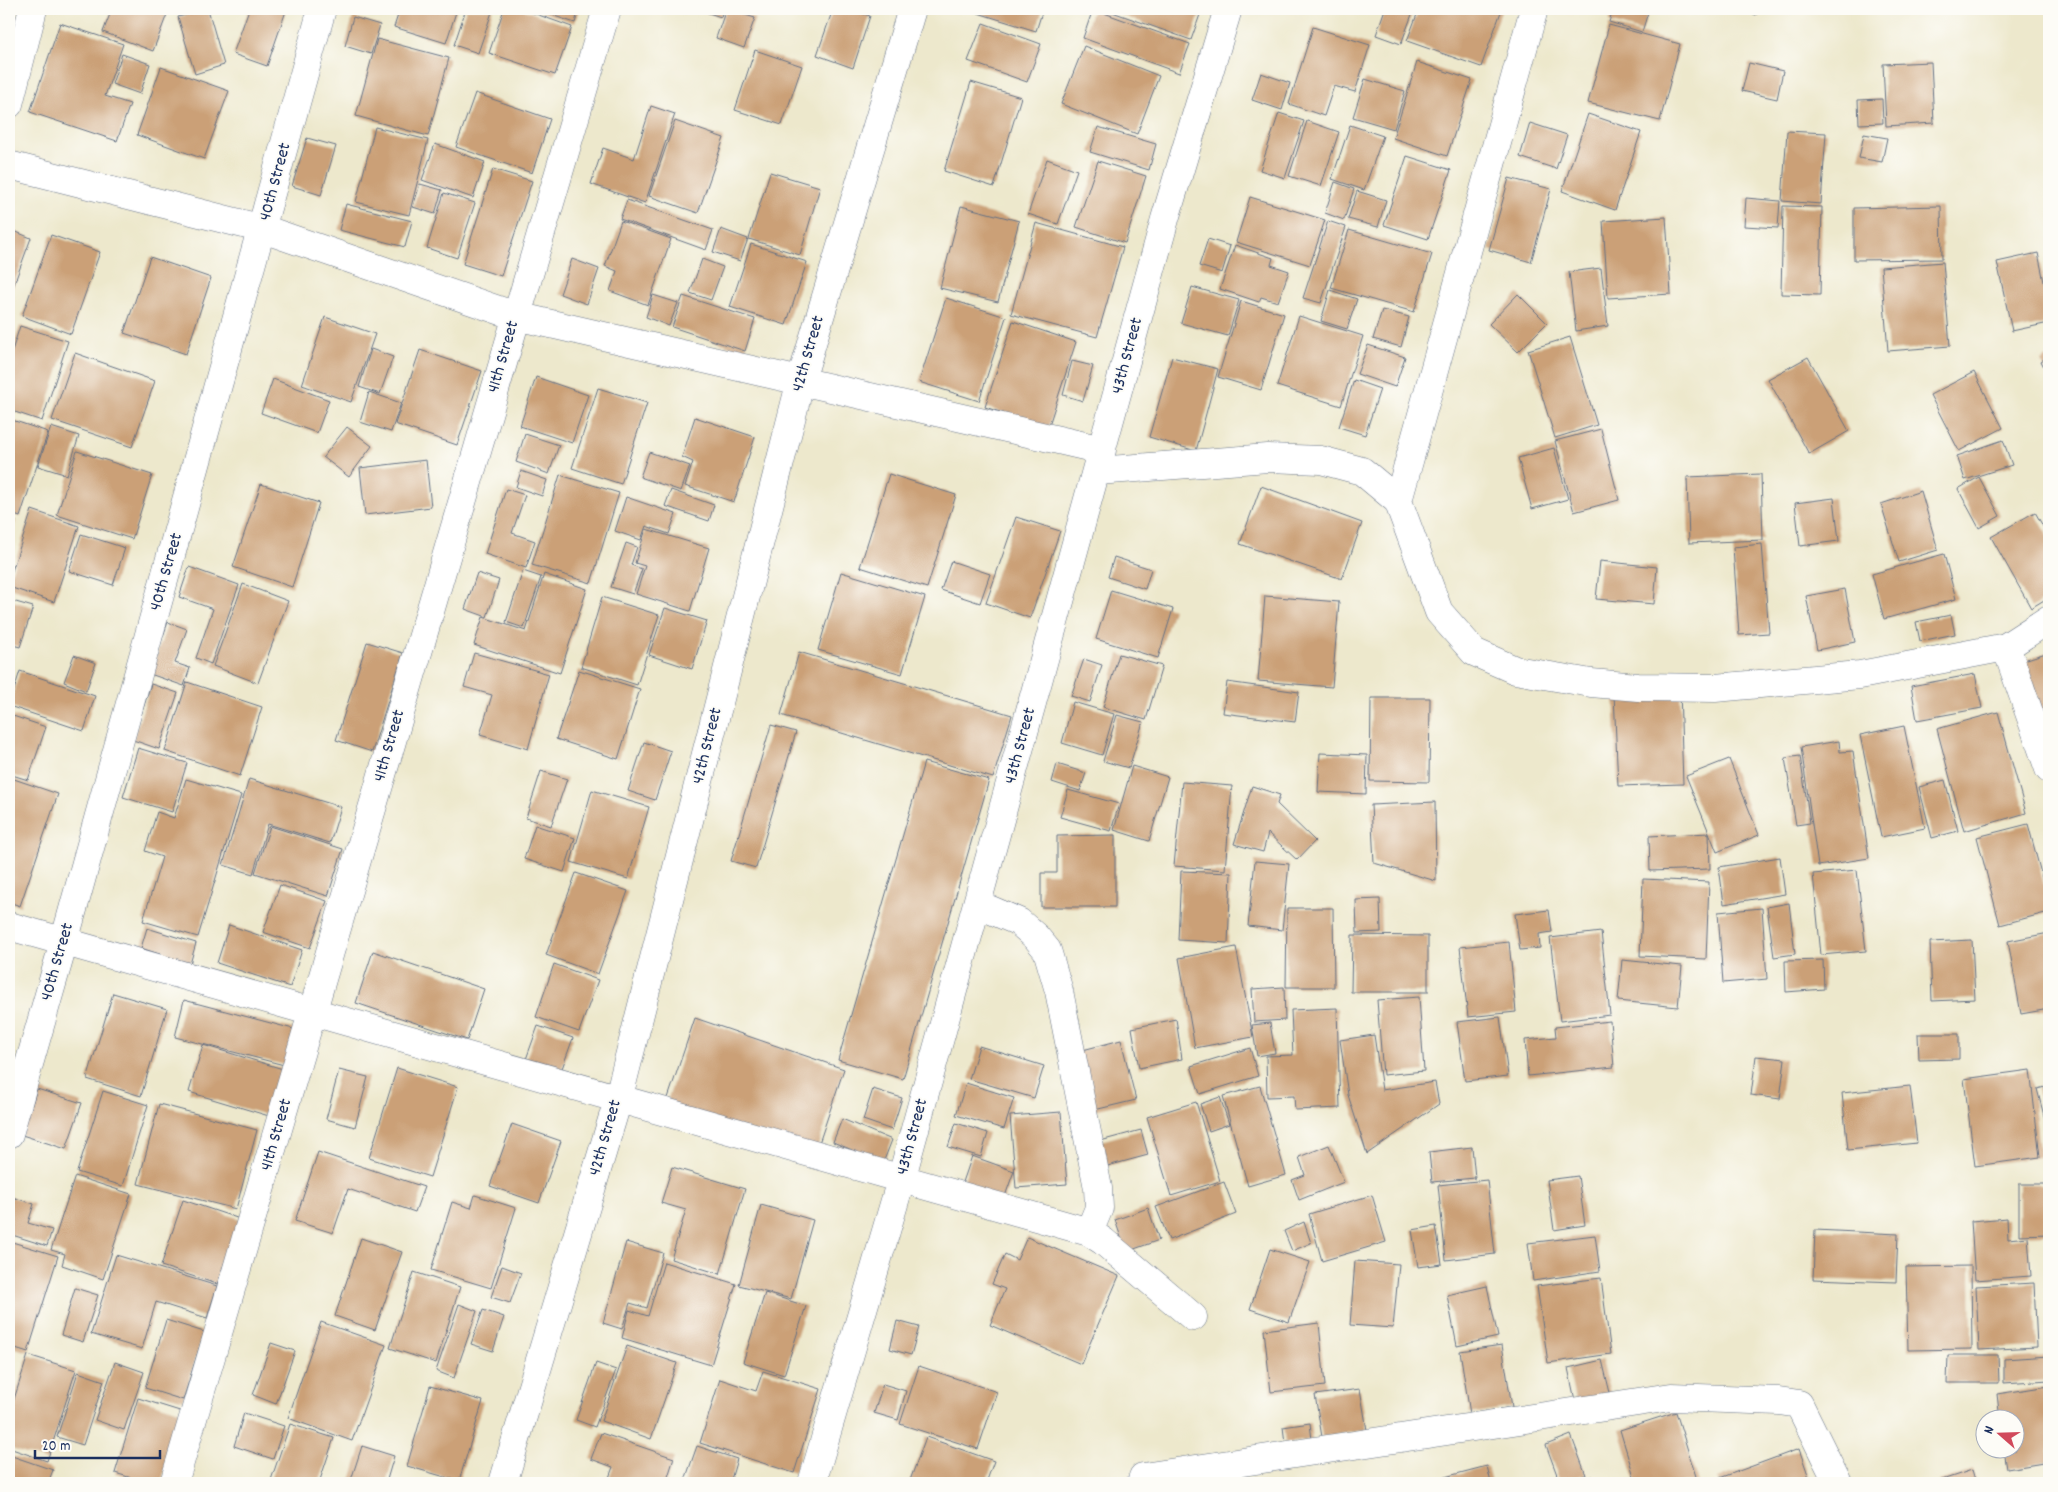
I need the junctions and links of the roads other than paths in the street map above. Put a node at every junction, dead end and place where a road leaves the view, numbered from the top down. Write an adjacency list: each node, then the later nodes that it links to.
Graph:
1 (33, 9): 7 (street)
2 (322, 9): 9 (street, 40th Street)
3 (607, 9): 10 (street, 41th Street)
4 (912, 9): 11 (street, 42th Street)
5 (1228, 9): 12 (street, 43th Street)
6 (1534, 9): 13 (street)
7 (9, 104)
8 (9, 165): 9 (street)
9 (263, 229): 10 (street); 19 (street, 40th Street)
10 (516, 316): 11 (street); 20 (street, 41th Street)
11 (801, 380): 12 (street); 21 (street, 42th Street)
12 (1100, 460): 13 (street); 17 (street, 43th Street)
13 (1398, 501): 15 (street)
14 (2049, 619): 15 (street)
15 (2006, 648): 16 (street)
16 (2049, 769)
17 (977, 904): 23 (street, 43th Street); 24 (street)
18 (9, 926): 19 (street)
19 (64, 942): 20 (street); 22 (street, 40th Street)
20 (313, 1012): 21 (street); 27 (street, 41th Street)
21 (618, 1100): 23 (street); 28 (street, 42th Street)
22 (9, 1134)
23 (901, 1180): 24 (street); 29 (street, 43th Street)
24 (1089, 1232): 25 (street)
25 (1193, 1317)
26 (1142, 1480): 30 (street)
27 (174, 1483)
28 (503, 1483)
29 (812, 1483)
30 (1838, 1483)

